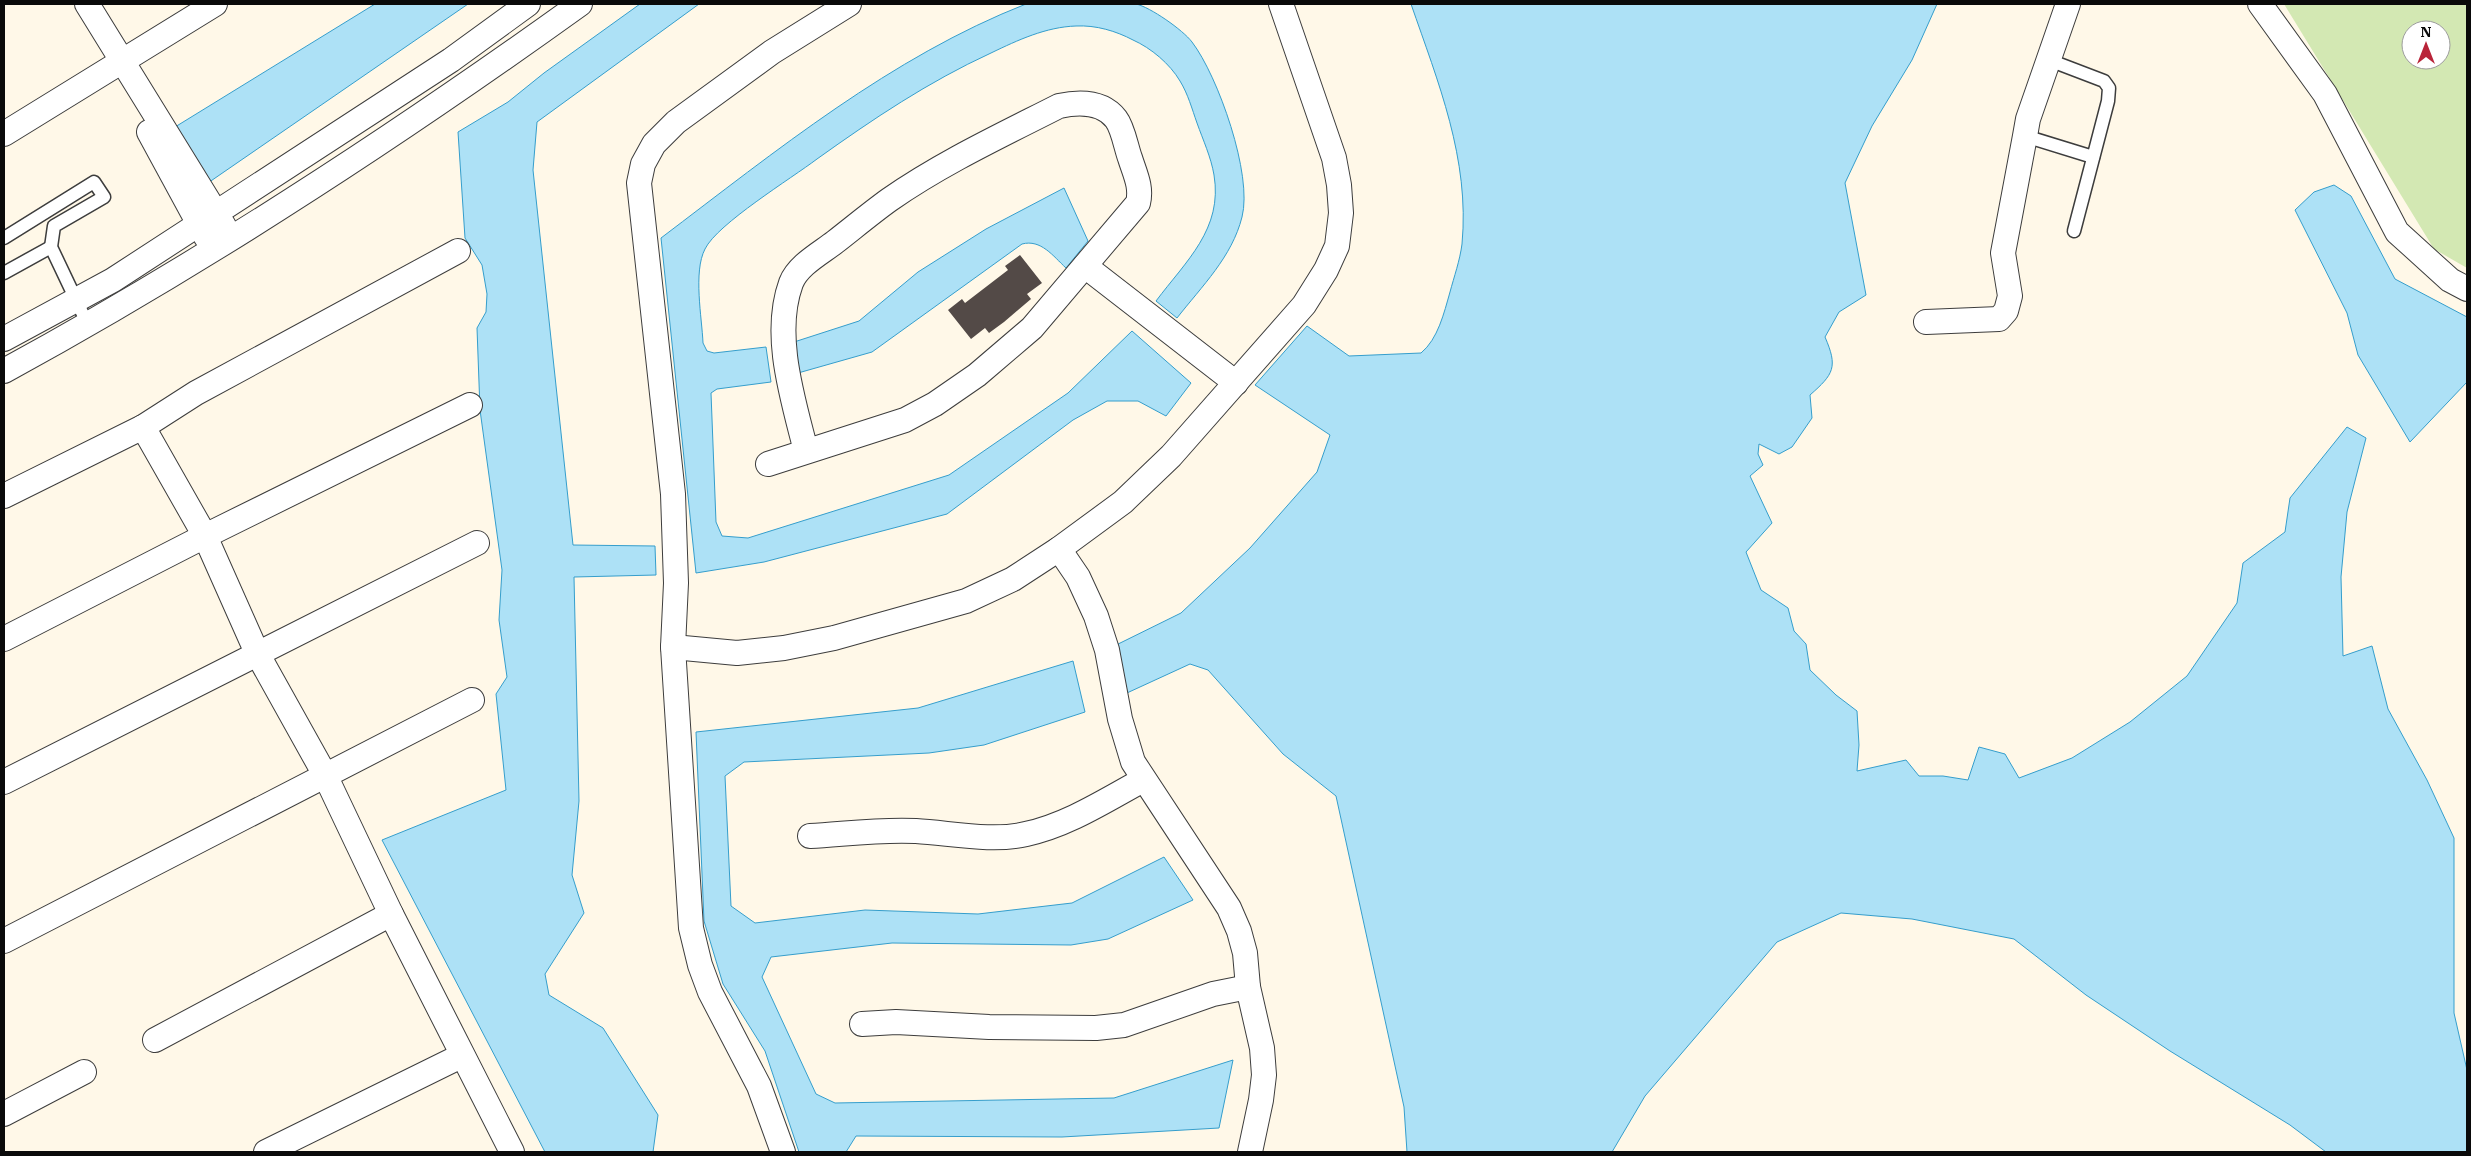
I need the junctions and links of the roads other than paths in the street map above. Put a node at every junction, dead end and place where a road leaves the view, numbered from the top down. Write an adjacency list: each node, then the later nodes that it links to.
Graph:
1 (87, 4): 10 (street)
2 (215, 4): 10 (street)
3 (528, 4): 14 (street)
4 (580, 4): 17 (street)
5 (849, 4): 38 (street)
6 (1281, 4): 28 (street)
7 (2068, 4): 9 (street)
8 (2260, 4): 22 (street)
9 (2049, 60): 12 (street); 13 (lane)
10 (116, 66): 11 (street); 14 (street)
11 (4, 134)
12 (2025, 136): 13 (lane); 24 (street)
13 (2094, 157): 15 (lane)
14 (208, 218): 17 (street); 23 (street)
15 (2074, 231)
16 (4, 238): 18 (lane)
17 (222, 245): 25 (street)
18 (51, 247): 21 (lane); 23 (lane)
19 (458, 251): 30 (street)
20 (1085, 266): 28 (street); 31 (street); 31 (street)
21 (4, 273)
22 (2467, 289)
23 (78, 300): 25 (lane); 26 (street)
24 (1926, 322)
25 (88, 325): 27 (street)
26 (4, 339)
27 (4, 371)
28 (1236, 383): 36 (street)
29 (470, 405): 34 (street)
30 (143, 427): 33 (street); 34 (street)
31 (806, 451): 32 (street)
32 (768, 464)
33 (4, 496)
34 (205, 536): 37 (street); 39 (street)
35 (477, 543): 39 (street)
36 (1059, 549): 38 (street); 42 (street)
37 (4, 639)
38 (673, 647): 55 (street)
39 (257, 653): 41 (street); 43 (street)
40 (472, 700): 41 (street)
41 (325, 775): 45 (street); 46 (street)
42 (1143, 780): 44 (street); 47 (street)
43 (4, 782)
44 (810, 836)
45 (390, 914): 49 (street); 50 (street)
46 (4, 941)
47 (1248, 987): 48 (street); 56 (street)
48 (862, 1024)
49 (155, 1040)
50 (461, 1056): 53 (street); 54 (street)
51 (84, 1072): 52 (street)
52 (4, 1114)
53 (266, 1152)
54 (512, 1152)
55 (783, 1152)
56 (1250, 1152)

